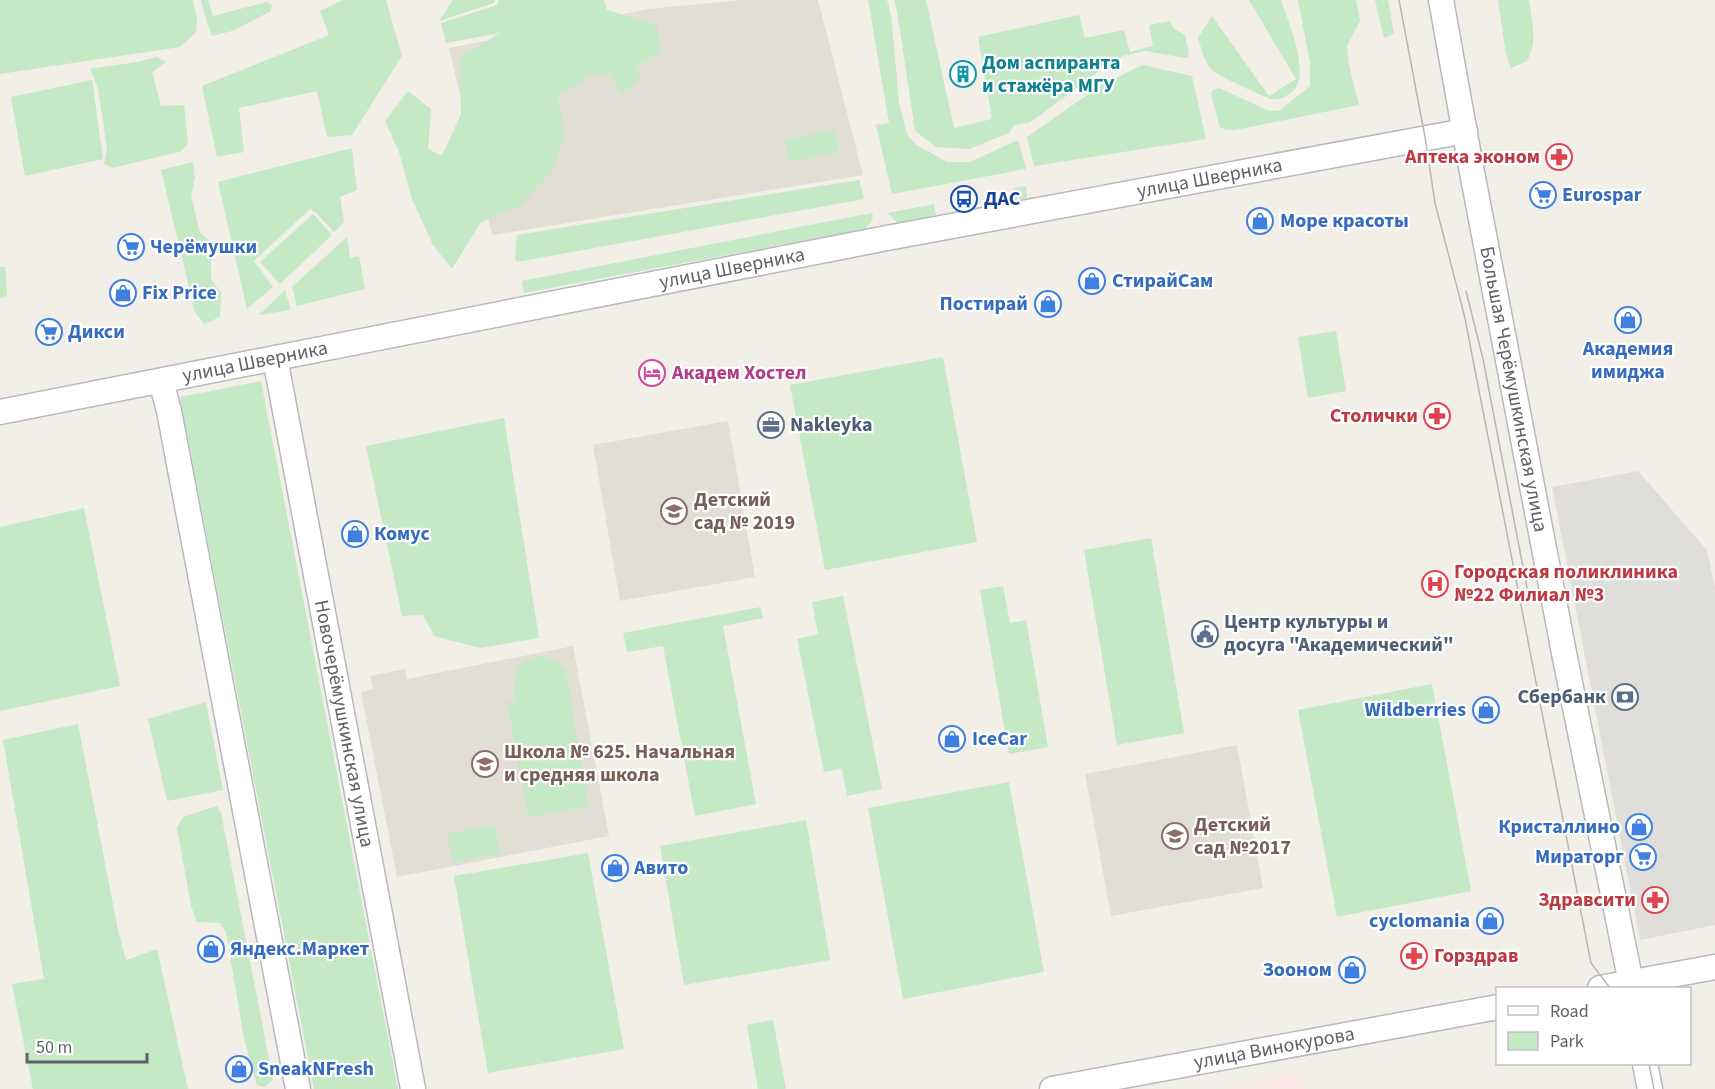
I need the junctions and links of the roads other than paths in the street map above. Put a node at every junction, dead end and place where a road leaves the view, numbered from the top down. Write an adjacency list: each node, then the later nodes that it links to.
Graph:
1 (1441, 0): 2 (street, Большая Черёмушкинская улица)
2 (1465, 131): 3 (street, улица Шверника); 7 (street, Большая Черёмушкинская улица)
3 (275, 358): 4 (street, улица Шверника); 12 (street, Новочерёмушкинская улица)
4 (161, 381): 5 (street, улица Шверника); 11 (street)
5 (0, 412)
6 (1715, 967): 7 (street)
7 (1631, 986): 8 (street)
8 (1616, 987)
9 (1496, 1007): 13 (street, улица Винокурова)
10 (1645, 1065): 14 (street)
11 (298, 1089)
12 (413, 1089)
13 (1052, 1089)
14 (1650, 1089)

